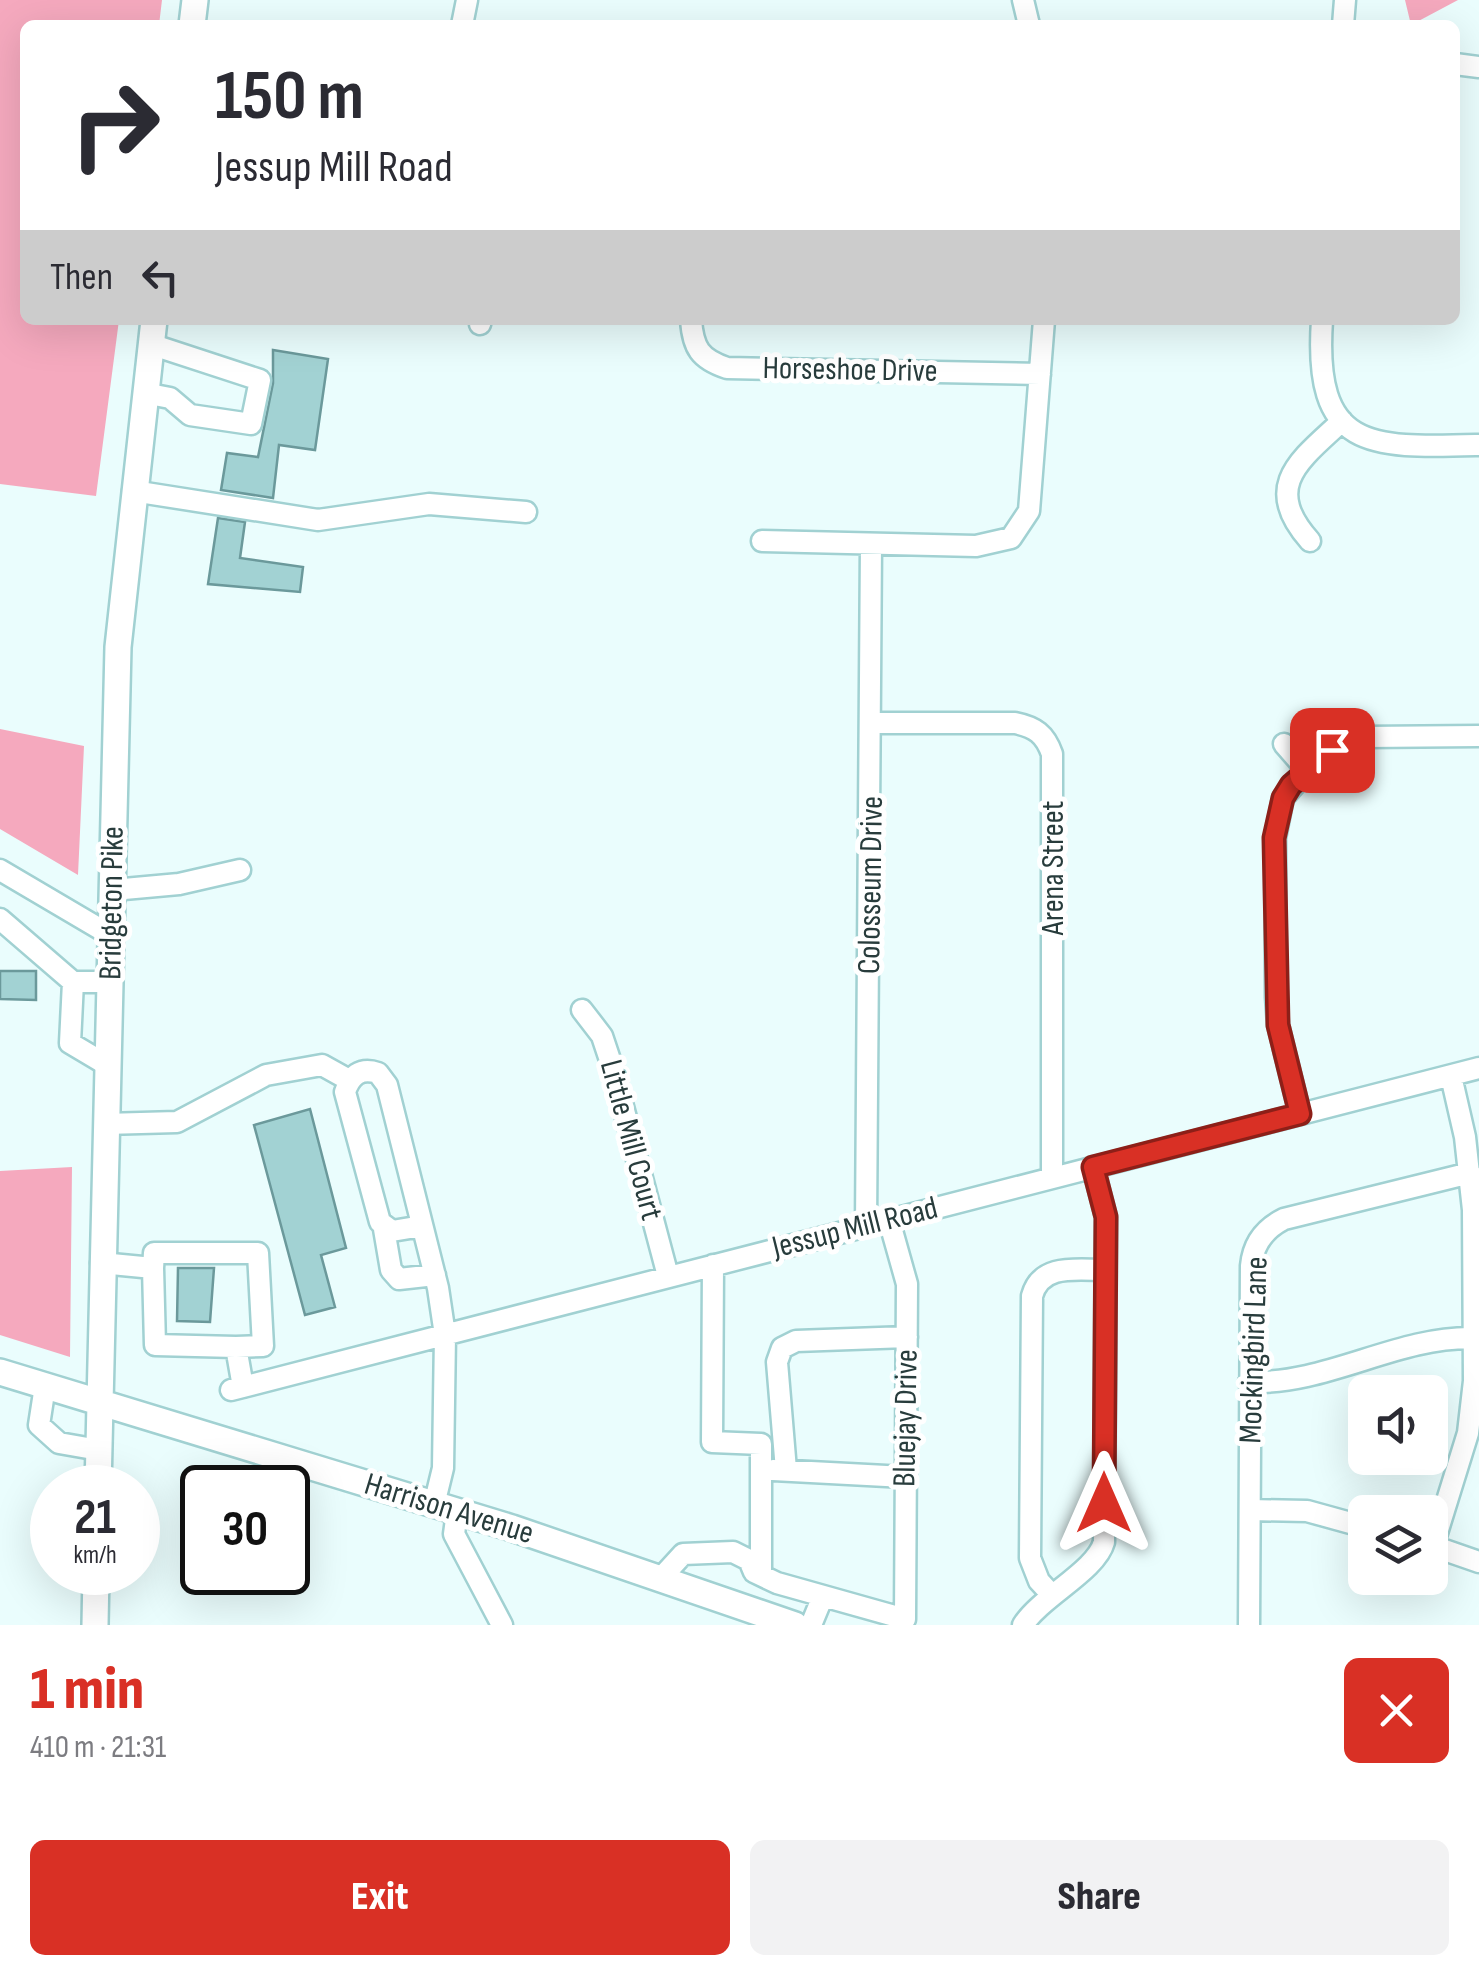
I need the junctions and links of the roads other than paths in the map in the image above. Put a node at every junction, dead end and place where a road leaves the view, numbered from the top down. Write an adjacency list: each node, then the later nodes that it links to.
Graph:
1 (691, 325): 5 (street, Horseshoe Drive)
2 (1044, 325): 5 (street)
3 (1322, 325): 7 (street)
4 (152, 332): 6 (main road, Bridgeton Pike); 6 (street)
5 (1040, 374): 13 (street)
6 (144, 394): 9 (main road, Bridgeton Pike)
7 (1342, 421): 8 (street); 12 (street)
8 (1479, 445)
9 (133, 491): 10 (street); 20 (main road, Bridgeton Pike)
10 (526, 512)
11 (762, 540): 13 (street)
12 (1310, 541)
13 (870, 544): 14 (street, Colosseum Drive)
14 (872, 722): 34 (street, Arena Street); 37 (street, Colosseum Drive)
15 (1479, 736): 17 (street)
16 (1284, 744): 17 (street)
17 (1305, 768): 30 (street)
18 (0, 870): 22 (street)
19 (240, 870): 20 (street)
20 (113, 890): 22 (main road, Bridgeton Pike)
21 (0, 919): 23 (street)
22 (112, 936): 24 (main road, Bridgeton Pike)
23 (74, 982): 24 (street); 26 (street)
24 (110, 982): 26 (main road, Bridgeton Pike)
25 (582, 1010): 44 (street, Little Mill Court)
26 (107, 1064): 31 (main road, Bridgeton Pike)
27 (1479, 1068): 28 (street, Jessup Mill Road)
28 (1451, 1076): 30 (street, Jessup Mill Road); 33 (street)
29 (349, 1080): 31 (street); 36 (street); 38 (street)
30 (1300, 1114): 32 (street, Jessup Mill Road)
31 (105, 1124): 39 (main road, Bridgeton Pike)
32 (1093, 1167): 34 (street, Jessup Mill Road); 42 (street)
33 (1470, 1173): 47 (street); 50 (street, Mockingbird Lane)
34 (1052, 1177): 35 (street, Jessup Mill Road)
35 (889, 1220): 37 (street, Jessup Mill Road); 46 (street, Bluejay Drive)
36 (422, 1226): 38 (street); 43 (street)
37 (866, 1226): 40 (street, Jessup Mill Road)
38 (384, 1229): 43 (street)
39 (101, 1262): 41 (street); 52 (main road, Bridgeton Pike)
40 (713, 1264): 44 (street, Jessup Mill Road); 54 (street)
41 (153, 1268): 48 (street); 48 (street)
42 (1105, 1270): 68 (street); 68 (street)
43 (435, 1275): 45 (street)
44 (668, 1276): 45 (street, Jessup Mill Road)
45 (445, 1335): 48 (street, Jessup Mill Road); 61 (street)
46 (907, 1337): 53 (street); 59 (street, Bluejay Drive)
47 (1472, 1338): 50 (street); 60 (street)
48 (236, 1347)
49 (0, 1372): 51 (main road, Harrison Avenue)
50 (1250, 1382): 62 (street, Mockingbird Lane)
51 (45, 1386): 52 (main road, Harrison Avenue); 55 (street)
52 (100, 1401): 55 (main road, Bridgeton Pike); 61 (main road, Harrison Avenue)
53 (784, 1443): 54 (street); 58 (street)
54 (761, 1444): 57 (street)
55 (98, 1450): 56 (main road, Bridgeton Pike)
56 (98, 1465)
57 (761, 1469): 58 (street); 66 (street)
58 (786, 1470): 59 (street)
59 (905, 1477): 70 (street, Bluejay Drive)
60 (1448, 1496)
61 (446, 1508): 67 (main road, Harrison Avenue); 72 (street)
62 (1250, 1510): 63 (street); 76 (street, Mockingbird Lane)
63 (1348, 1522)
64 (1448, 1551): 65 (street)
65 (1479, 1562)
66 (760, 1572): 67 (street); 70 (street)
67 (661, 1578): 73 (main road, Harrison Avenue)
68 (1051, 1594): 75 (street)
69 (95, 1595): 71 (main road)
70 (823, 1596): 74 (street)
71 (94, 1625)
72 (502, 1625)
73 (795, 1625)
74 (811, 1625)
75 (1023, 1625)
76 (1249, 1625)

